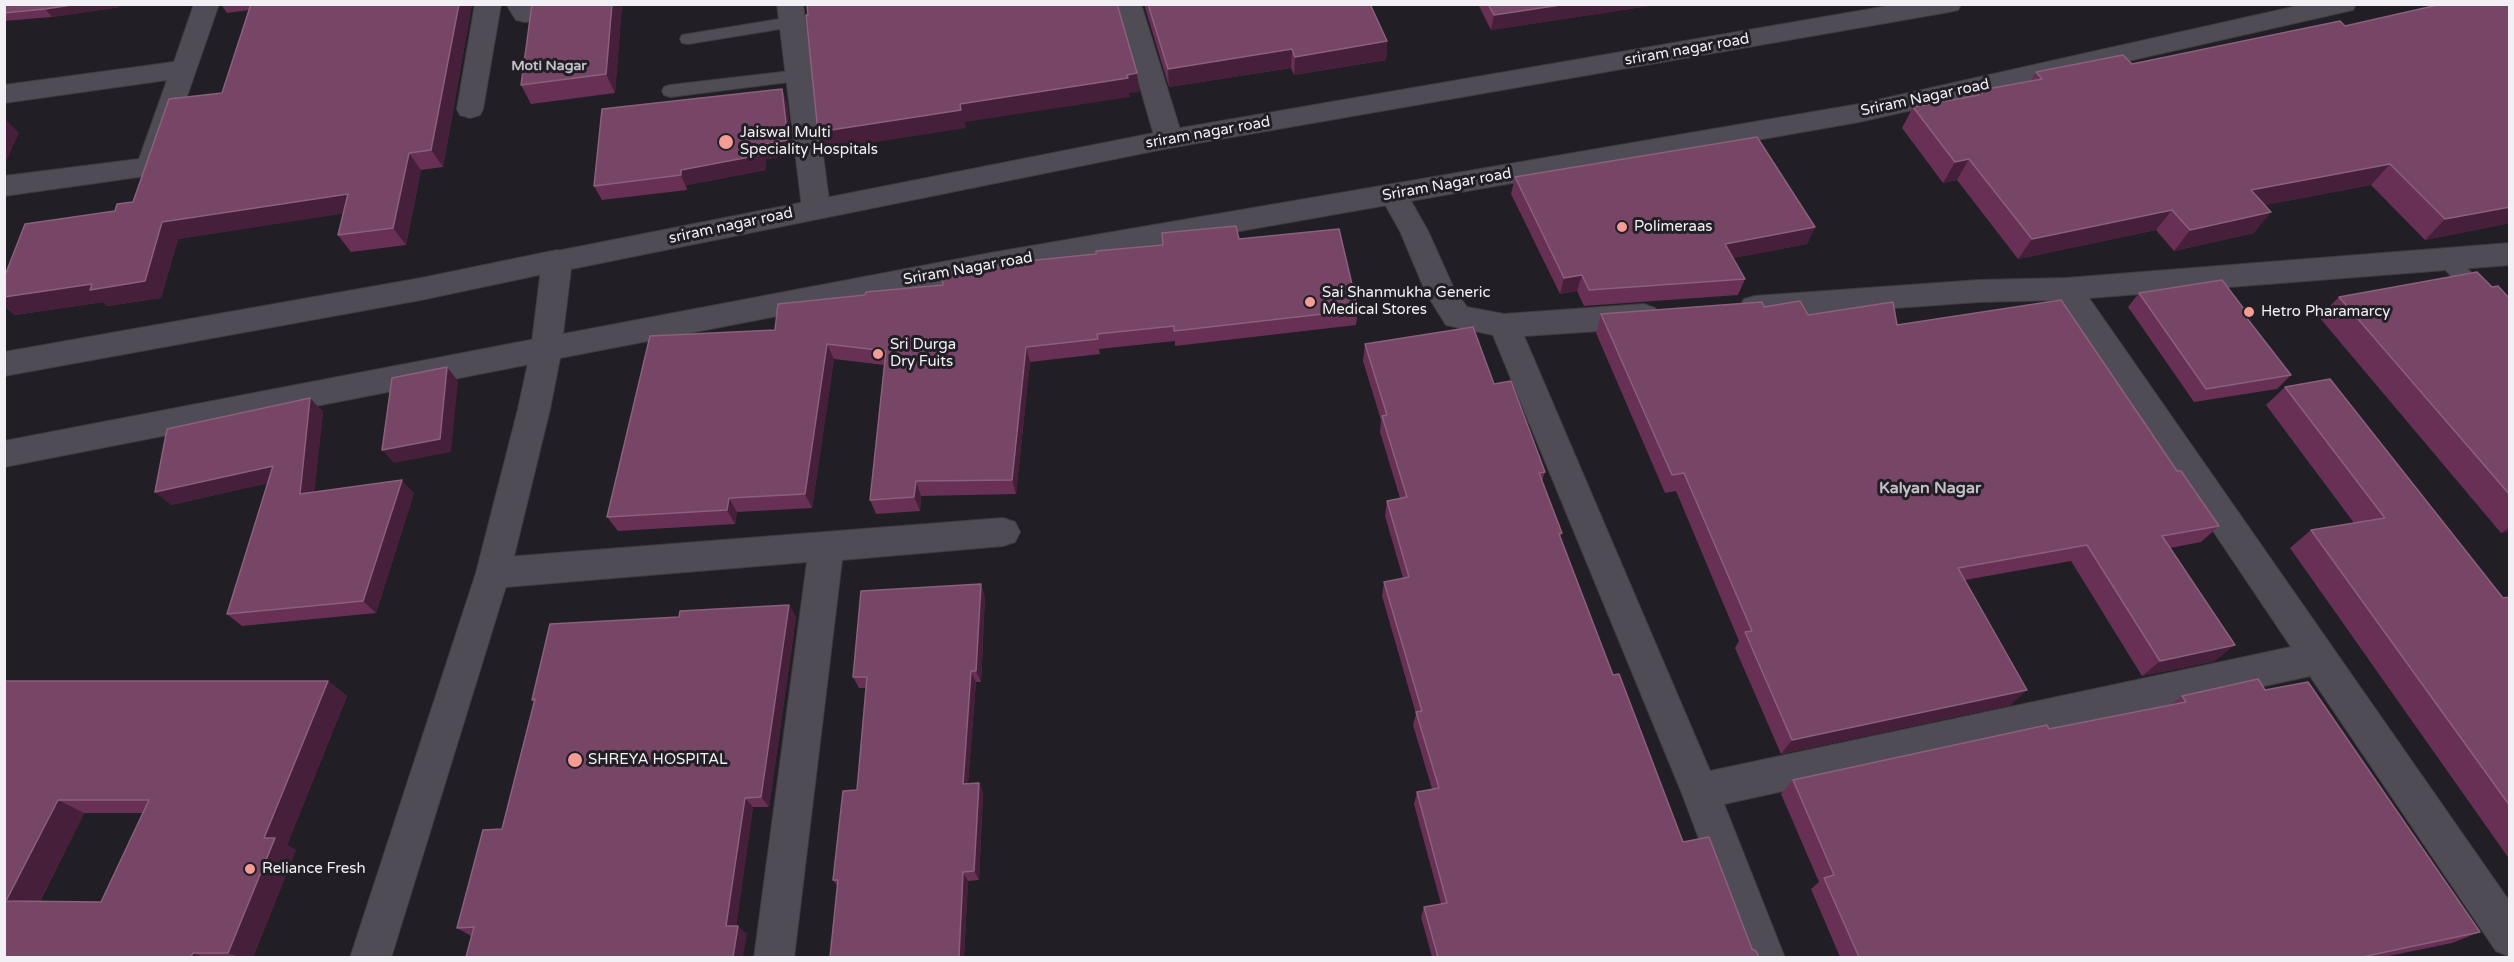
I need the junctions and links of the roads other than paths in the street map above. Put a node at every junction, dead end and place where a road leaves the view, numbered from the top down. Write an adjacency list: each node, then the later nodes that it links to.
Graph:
1 (207, 4): 10 (street)
2 (488, 4): 14 (street)
3 (518, 4): 4 (street)
4 (603, 4)
5 (1128, 4): 15 (street)
6 (1949, 4): 15 (street, sriram nagar road)
7 (2344, 4): 17 (street, Sriram Nagar road)
8 (791, 13): 9 (lane); 11 (street)
9 (688, 39)
10 (185, 69): 13 (street); 16 (street)
11 (799, 76): 12 (lane); 18 (street)
12 (670, 91)
13 (4, 94)
14 (470, 109)
15 (1169, 139): 18 (street, sriram nagar road)
16 (4, 186)
17 (1393, 194): 25 (street); 27 (street, Sriram Nagar road)
18 (816, 208): 21 (street, sriram nagar road)
19 (2510, 254): 20 (street)
20 (2447, 259): 22 (street); 26 (lane)
21 (557, 261): 27 (street); 28 (street, sriram nagar road)
22 (2066, 289): 23 (street); 33 (street)
23 (1730, 309)
24 (1670, 314): 25 (street)
25 (1504, 326): 34 (street)
26 (2510, 327)
27 (546, 349): 29 (street, Sriram Nagar road); 32 (street)
28 (4, 364)
29 (4, 454)
30 (1003, 532): 31 (street)
31 (826, 547): 32 (street); 37 (street)
32 (493, 573): 36 (street)
33 (2318, 658): 34 (street); 35 (street)
34 (1700, 791): 38 (street)
35 (2510, 937)
36 (369, 957)
37 (774, 957)
38 (1765, 957)

